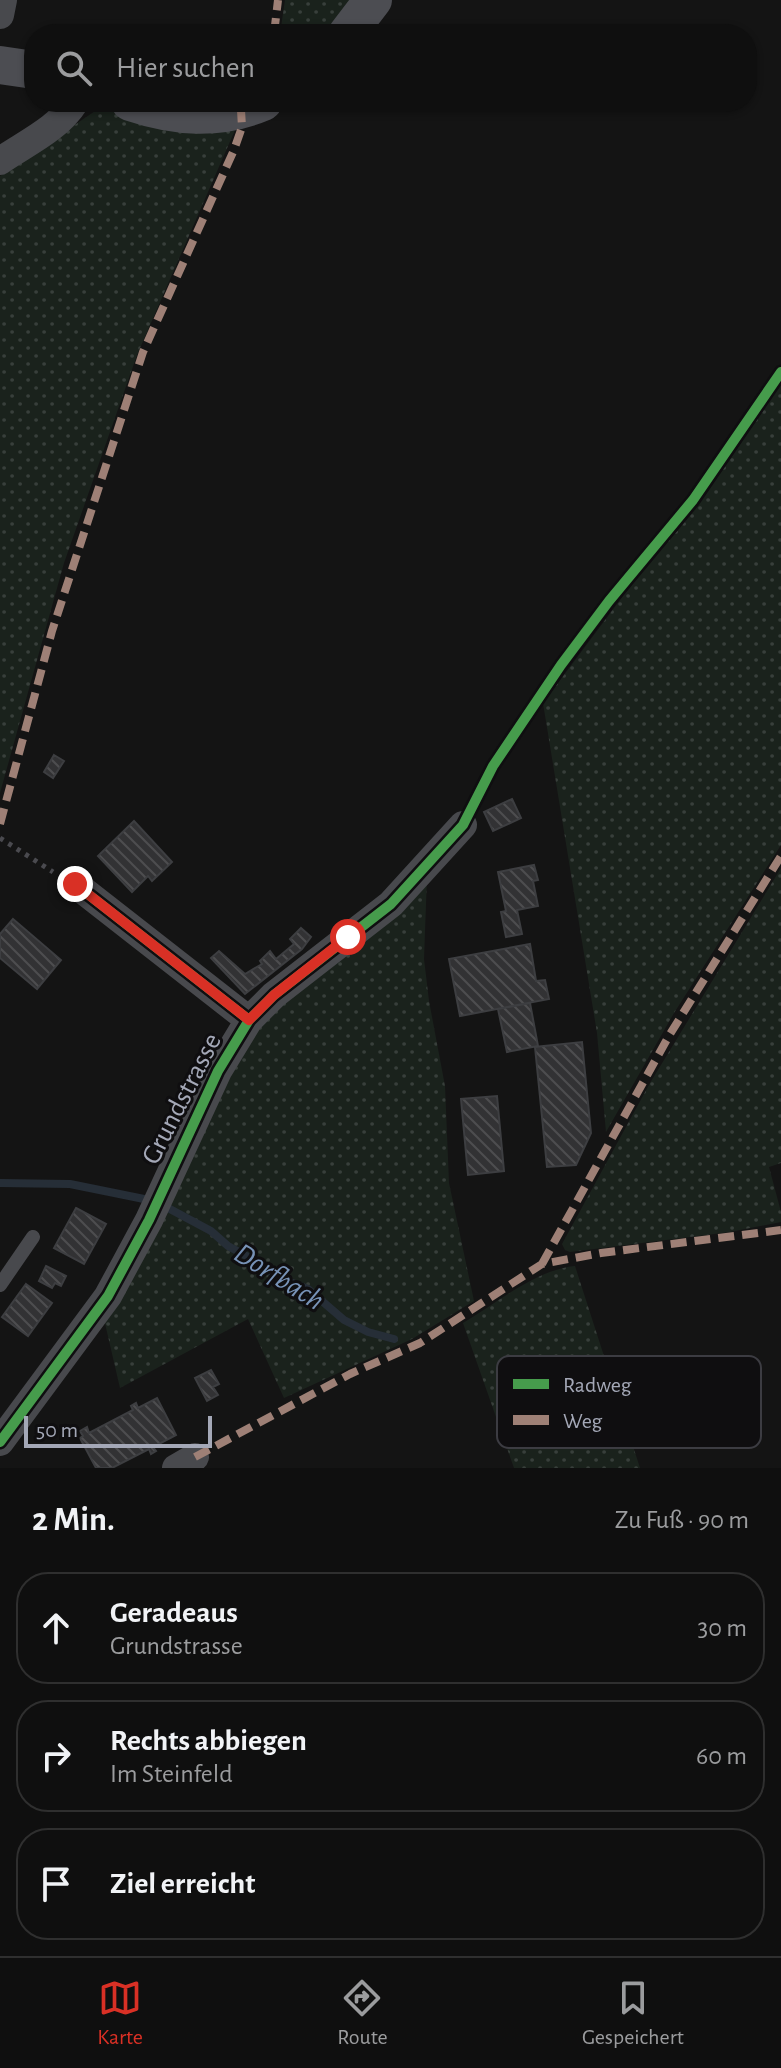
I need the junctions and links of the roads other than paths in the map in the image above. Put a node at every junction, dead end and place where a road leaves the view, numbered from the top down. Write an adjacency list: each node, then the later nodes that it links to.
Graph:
1 (3, 0): 3 (street)
2 (373, 0): 4 (main road)
3 (0, 15)
4 (355, 24)
5 (0, 65): 6 (main road)
6 (24, 69)
7 (68, 112): 10 (street)
8 (163, 112): 9 (main road)
9 (227, 112)
10 (0, 161)
11 (463, 825): 13 (street, Grundstrasse)
12 (75, 884): 13 (street)
13 (249, 1020): 16 (street, Grundstrasse)
14 (33, 1237): 15 (lane)
15 (0, 1285)
16 (0, 1442)

